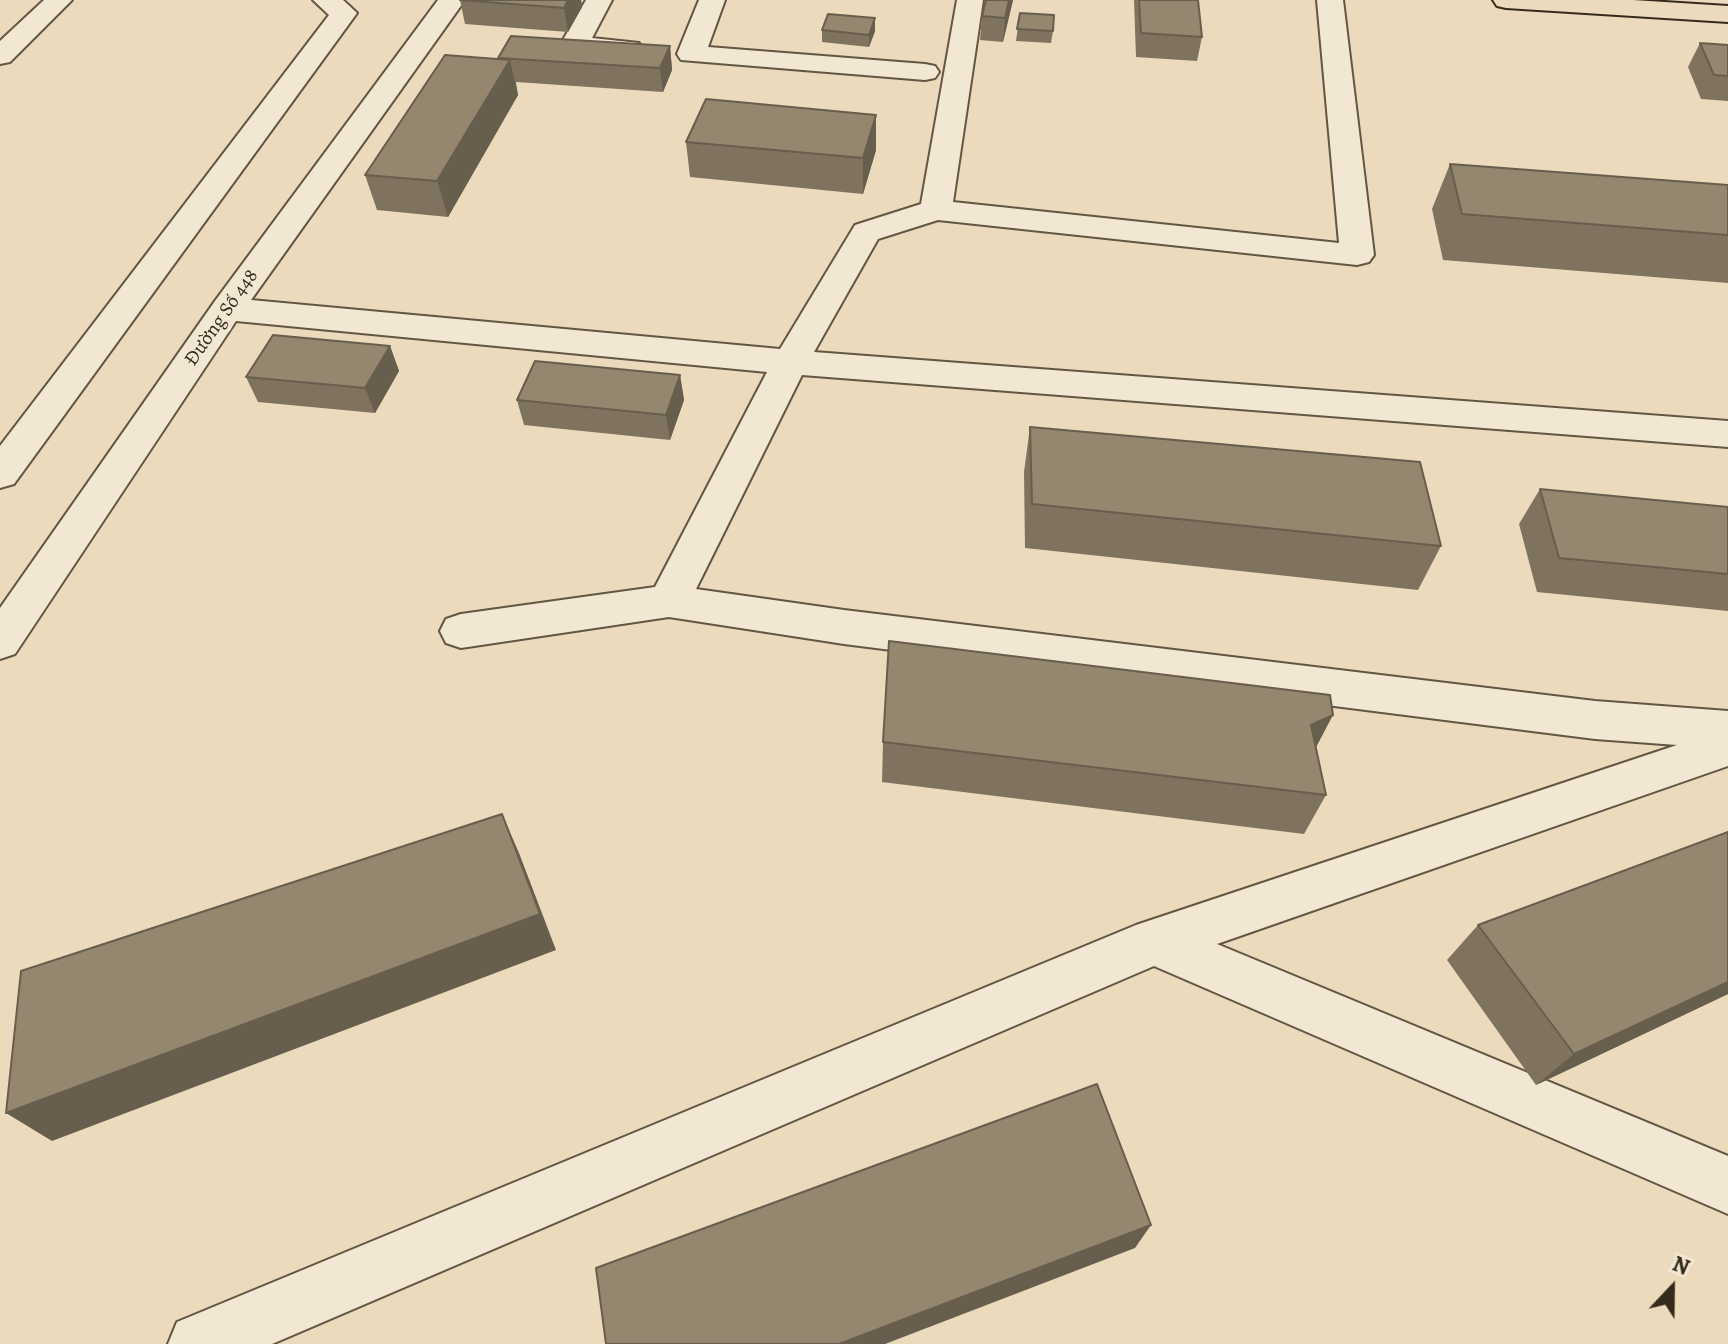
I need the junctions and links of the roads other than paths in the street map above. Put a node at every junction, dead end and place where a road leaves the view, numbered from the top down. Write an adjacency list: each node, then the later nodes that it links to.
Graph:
1 (59, 0): 13 (street)
2 (326, 0): 19 (street)
3 (452, 0): 16 (street, Đường Số 448)
4 (599, 0): 11 (street)
5 (712, 0): 12 (street)
6 (970, 0): 15 (street)
7 (1330, 0): 15 (street)
8 (1506, 0): 9 (main road)
9 (1728, 14)
10 (543, 43): 11 (street)
11 (574, 45): 12 (street)
12 (691, 54): 14 (street)
13 (0, 56)
14 (925, 72)
15 (936, 210): 17 (street)
16 (227, 309): 17 (street); 22 (street, Đường Số 448)
17 (790, 362): 18 (street); 20 (street)
18 (1728, 434)
19 (0, 474)
20 (669, 601): 21 (street); 23 (street)
21 (461, 631)
22 (0, 642)
23 (1728, 730)
24 (1728, 747): 25 (street)
25 (1154, 942): 26 (street); 27 (street)
26 (1728, 1185)
27 (199, 1344)

